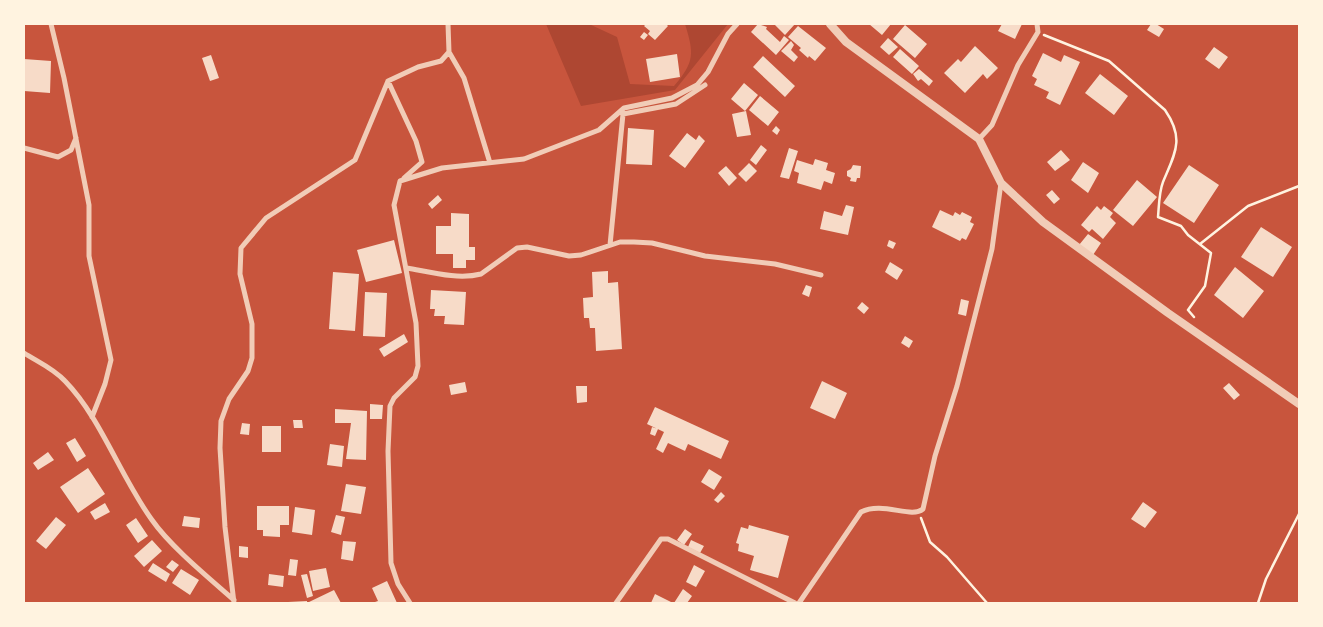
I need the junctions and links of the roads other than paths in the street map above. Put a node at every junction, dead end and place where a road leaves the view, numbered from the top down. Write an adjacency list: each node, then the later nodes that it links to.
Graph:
1 (51, 24): 9 (street)
2 (448, 24): 6 (street)
3 (737, 24): 12 (street)
4 (830, 24): 10 (street)
5 (1037, 24): 10 (street)
6 (449, 52): 7 (street); 12 (street)
7 (388, 81): 13 (street); 21 (street)
8 (705, 86): 15 (street)
9 (76, 138): 11 (street); 20 (street)
10 (979, 138): 14 (street)
11 (24, 148)
12 (490, 162): 13 (street)
13 (400, 181): 16 (street)
14 (1001, 183): 19 (street); 25 (street)
15 (610, 245): 16 (street); 17 (street)
16 (407, 268): 22 (street)
17 (821, 275)
18 (24, 353): 20 (street)
19 (1299, 404)
20 (92, 417): 21 (street)
21 (234, 602)
22 (410, 603)
23 (616, 603): 24 (street)
24 (795, 603)
25 (799, 603)

